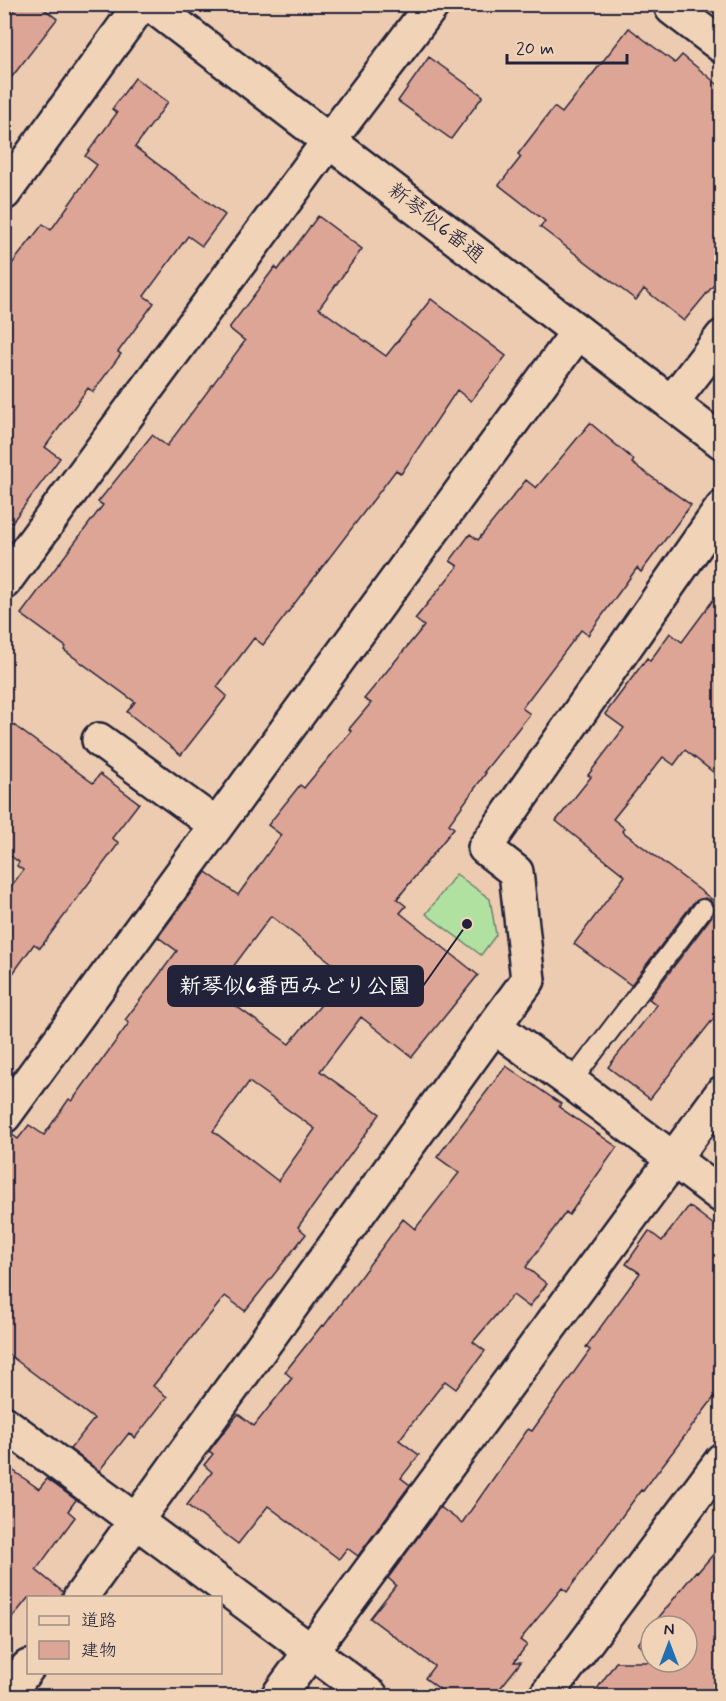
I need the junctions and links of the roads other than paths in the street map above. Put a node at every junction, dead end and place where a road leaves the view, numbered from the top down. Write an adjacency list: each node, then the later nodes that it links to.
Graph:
1 (141, 4): 7 (street)
2 (150, 4): 6 (street, 新琴似6番通)
3 (433, 4): 6 (street)
4 (674, 4): 5 (street)
5 (722, 46)
6 (329, 141): 8 (street, 新琴似6番通); 13 (street)
7 (4, 193)
8 (578, 332): 10 (street, 新琴似6番通); 15 (street)
9 (722, 337): 10 (street)
10 (671, 403): 11 (street, 新琴似6番通)
11 (722, 442)
12 (722, 508): 17 (street)
13 (4, 582)
14 (99, 740): 15 (street)
15 (216, 825): 20 (street)
16 (703, 909): 18 (lane)
17 (494, 1026): 18 (street); 25 (street)
18 (571, 1082): 21 (street)
19 (722, 1093): 21 (street)
20 (4, 1116)
21 (673, 1159): 22 (street); 27 (street)
22 (722, 1197)
23 (4, 1424): 25 (street)
24 (722, 1460): 32 (street)
25 (136, 1521): 26 (street); 27 (street)
26 (81, 1596)
27 (311, 1652): 30 (street); 31 (street)
28 (27, 1668): 29 (street)
29 (6, 1696)
30 (278, 1696)
31 (371, 1696)
32 (546, 1696)

